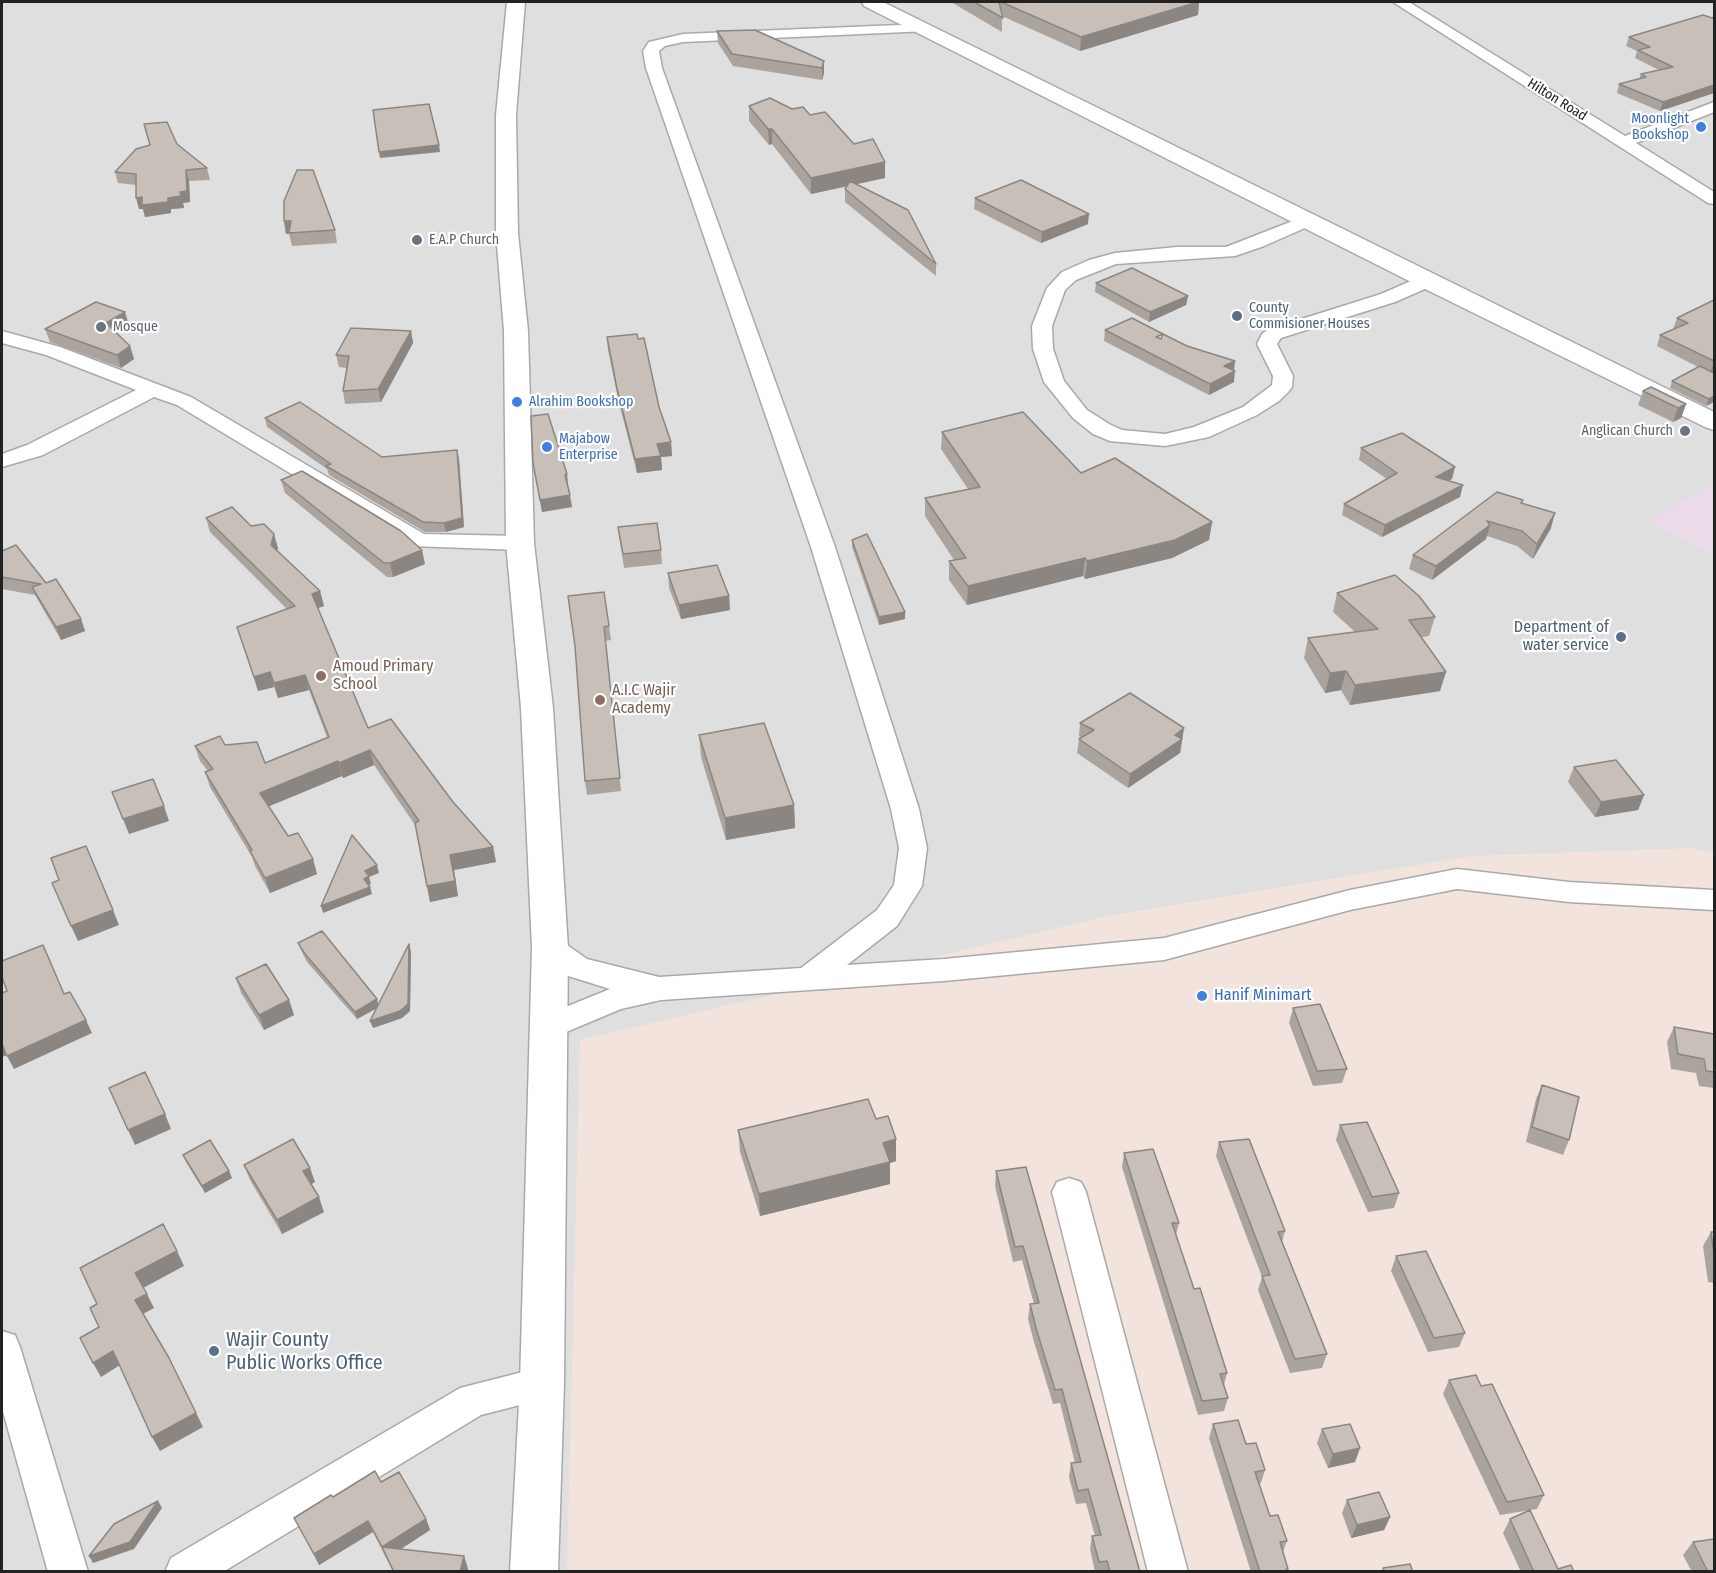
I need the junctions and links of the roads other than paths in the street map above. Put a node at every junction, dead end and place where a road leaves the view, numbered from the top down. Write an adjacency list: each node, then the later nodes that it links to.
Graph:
1 (516, 2): 14 (street)
2 (870, 2): 4 (street)
3 (1400, 2): 6 (street, Hilton Road)
4 (923, 28): 8 (street); 17 (street)
5 (1714, 107): 6 (street)
6 (1624, 142): 7 (street, Hilton Road)
7 (1714, 199)
8 (1308, 220): 9 (street); 9 (street)
9 (1426, 281): 12 (street)
10 (2, 337): 11 (street)
11 (153, 389): 13 (street); 14 (street)
12 (1714, 422)
13 (2, 461)
14 (520, 543): 16 (street)
15 (1714, 900): 17 (street)
16 (550, 948): 18 (street); 19 (street)
17 (809, 978): 18 (street)
18 (662, 988): 19 (street)
19 (547, 1028): 22 (street)
20 (1068, 1192): 26 (street)
21 (2, 1347): 23 (street)
22 (542, 1384): 24 (street); 25 (street)
23 (68, 1572)
24 (185, 1572)
25 (534, 1572)
26 (1168, 1572)

